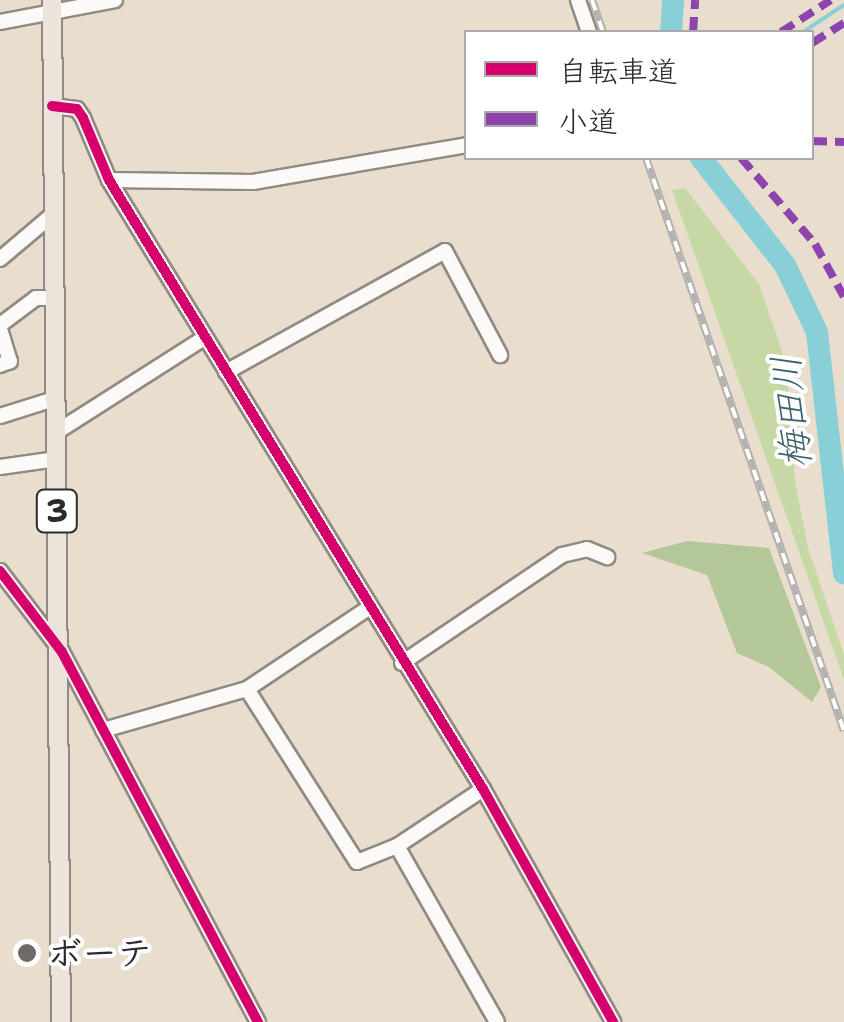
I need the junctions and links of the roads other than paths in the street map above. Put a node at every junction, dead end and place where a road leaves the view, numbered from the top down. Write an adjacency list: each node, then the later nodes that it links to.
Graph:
1 (115, 0): 3 (street)
2 (578, 0): 5 (street)
3 (52, 6): 4 (street); 6 (main road, 3)
4 (0, 22)
5 (588, 30)
6 (52, 106): 8 (street); 9 (main road, 3)
7 (464, 145): 8 (street)
8 (108, 180): 13 (street)
9 (52, 215): 10 (street); 11 (main road, 3)
10 (0, 260)
11 (53, 298): 12 (street); 17 (main road, 3)
12 (0, 327): 15 (street)
13 (204, 338): 16 (street); 19 (street)
14 (500, 355): 16 (street)
15 (0, 365)
16 (226, 372): 24 (street)
17 (54, 398): 18 (street); 19 (main road, 3)
18 (0, 416)
19 (55, 433): 20 (main road, 3)
20 (56, 459): 21 (street); 25 (main road, 3)
21 (0, 467)
22 (607, 557): 26 (street)
23 (0, 571): 25 (street)
24 (368, 609): 26 (street); 27 (street)
25 (62, 652): 28 (street); 31 (main road, 3)
26 (402, 662): 29 (street)
27 (247, 689): 28 (street); 30 (street)
28 (103, 730): 32 (street)
29 (483, 789): 30 (street); 34 (street)
30 (396, 846): 33 (street)
31 (61, 1022)
32 (258, 1022)
33 (497, 1022)
34 (613, 1022)

